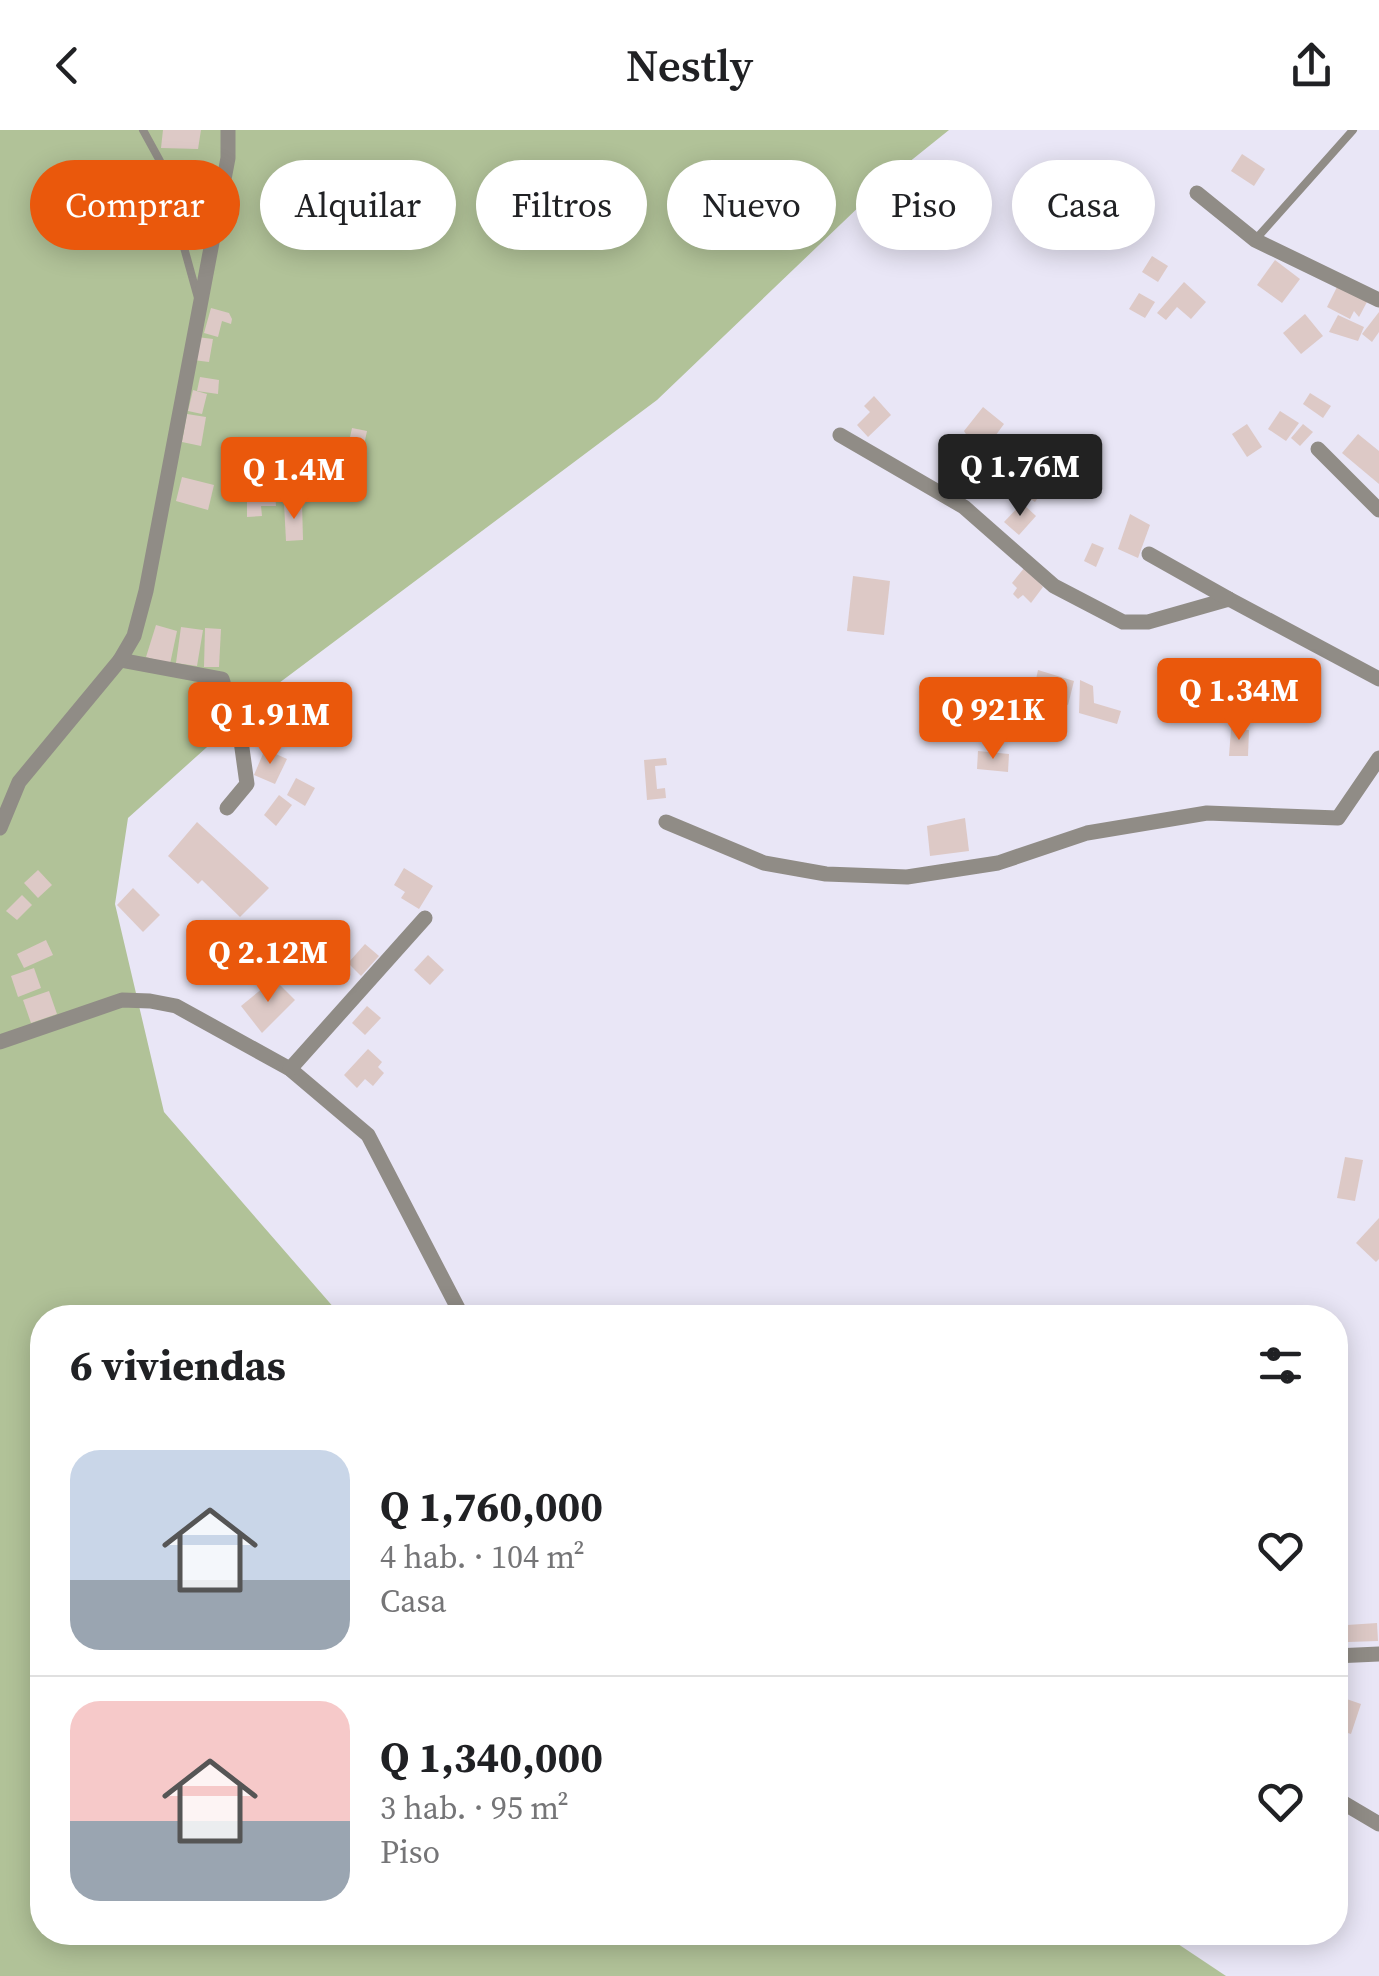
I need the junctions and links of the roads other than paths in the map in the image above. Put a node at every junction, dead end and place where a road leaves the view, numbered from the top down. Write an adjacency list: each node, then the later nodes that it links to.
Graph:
1 (143, 130): 7 (lane)
2 (228, 130): 7 (street)
3 (1353, 130): 5 (lane)
4 (1197, 193): 5 (street)
5 (1256, 240): 6 (street)
6 (1379, 300)
7 (199, 303): 13 (street)
8 (840, 435): 12 (street)
9 (1318, 449): 10 (street)
10 (1379, 510)
11 (1149, 554): 12 (street)
12 (1230, 600): 14 (street)
13 (120, 660): 16 (street); 18 (street)
14 (1379, 680)
15 (1379, 758): 17 (street)
16 (227, 808)
17 (666, 822)
18 (0, 828)
19 (425, 918): 21 (street)
20 (0, 1042): 21 (street)
21 (290, 1070): 22 (street)
22 (456, 1305)
23 (1379, 1654): 24 (street)
24 (1348, 1655)
25 (1348, 1806): 26 (street)
26 (1379, 1824)

